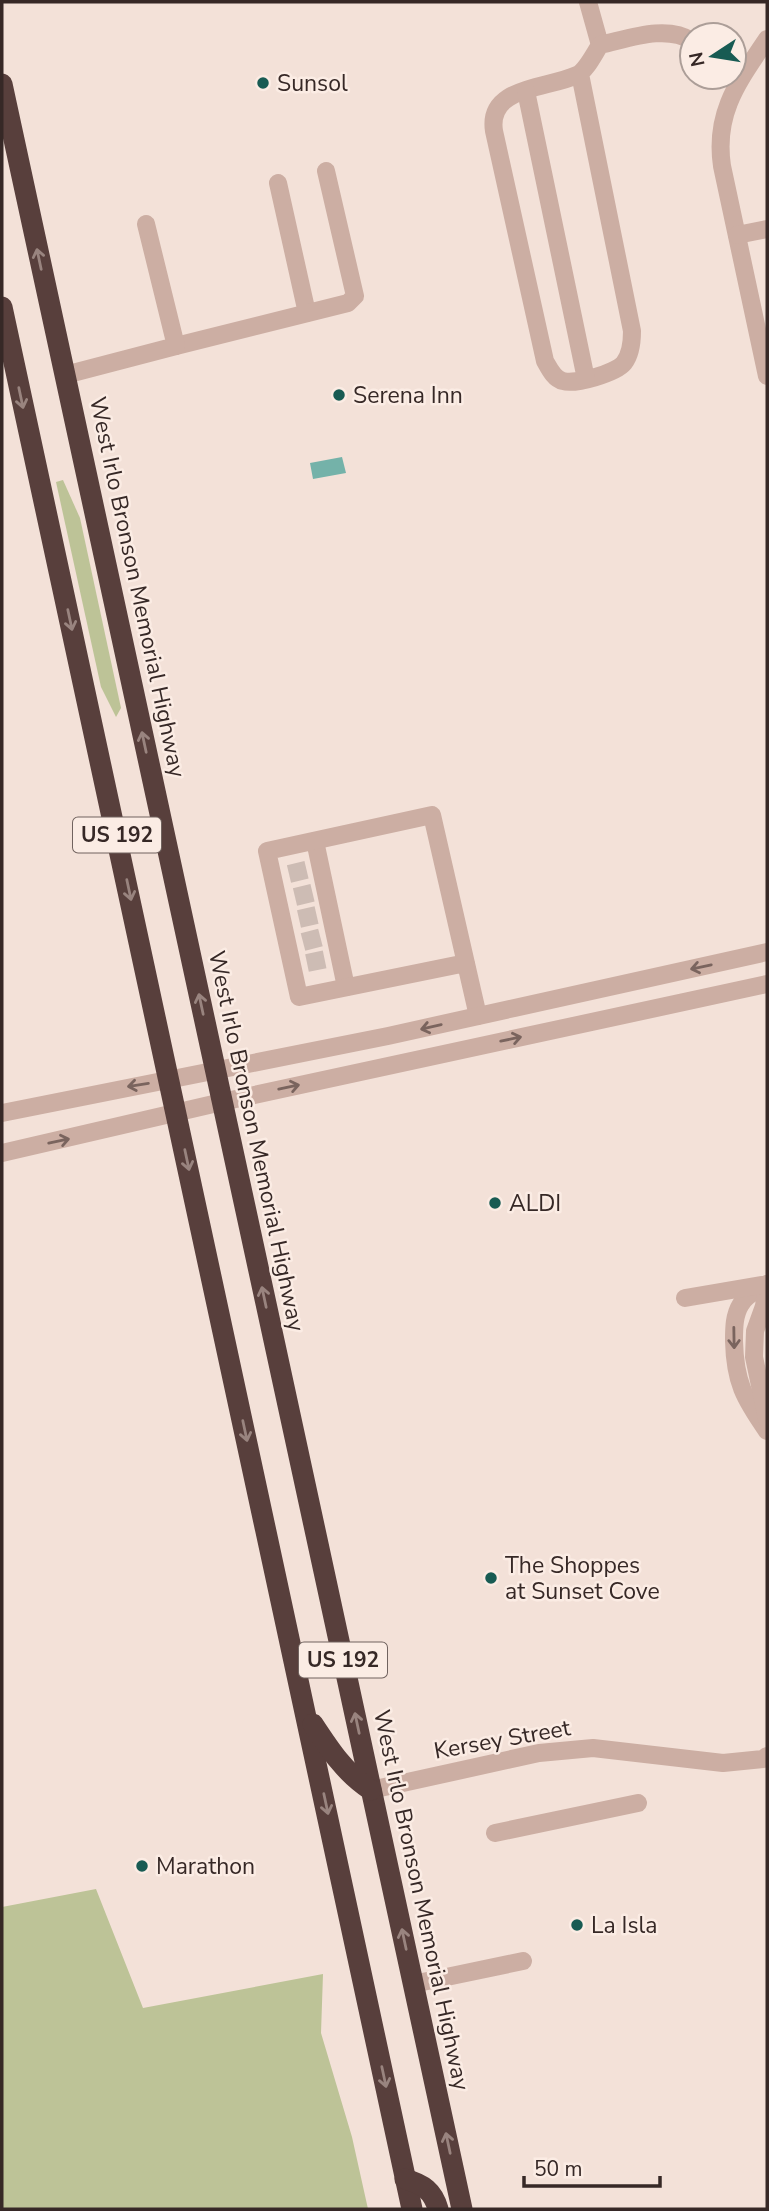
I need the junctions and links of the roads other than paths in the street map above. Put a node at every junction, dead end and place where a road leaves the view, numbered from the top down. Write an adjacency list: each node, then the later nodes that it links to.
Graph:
1 (588, 2): 4 (street)
2 (678, 34): 4 (street)
3 (767, 39): 5 (street)
4 (600, 45): 6 (street)
5 (748, 60)
6 (580, 74): 8 (street); 22 (street)
7 (2, 90): 13 (highway, West Irlo Bronson Memorial Highway / US 192)
8 (526, 91): 22 (street); 22 (street)
9 (732, 91): 16 (street)
10 (2, 159): 13 (highway)
11 (326, 171): 18 (street)
12 (278, 183): 18 (street)
13 (29, 209): 20 (highway, West Irlo Bronson Memorial Highway / US 192, one-way to 13)
14 (146, 224): 19 (street)
15 (767, 229): 16 (street)
16 (737, 235): 21 (street)
17 (2, 307): 34 (highway, US 192, one-way to 34)
18 (307, 313): 19 (street)
19 (176, 346): 20 (street)
20 (65, 375): 33 (highway, West Irlo Bronson Memorial Highway / US 192, one-way to 20)
21 (767, 376)
22 (586, 379)
23 (316, 841): 25 (street); 27 (street); 27 (street)
24 (767, 952): 28 (street, one-way to 28)
25 (466, 962): 27 (street); 29 (street)
26 (767, 984): 30 (street)
27 (346, 987)
28 (548, 1000): 29 (street); 30 (street)
29 (478, 1016): 31 (street, one-way to 31)
30 (554, 1030): 32 (street, one-way to 30)
31 (388, 1036): 32 (street); 33 (street)
32 (393, 1065): 35 (street, one-way to 32)
33 (216, 1071): 34 (street); 35 (highway, West Irlo Bronson Memorial Highway / US 192)
34 (170, 1080): 36 (highway, US 192); 37 (street, one-way to 37)
35 (222, 1102): 36 (street); 45 (highway, West Irlo Bronson Memorial Highway / US 192, one-way to 35)
36 (177, 1112): 38 (street, one-way to 36); 43 (highway, US 192, one-way to 43)
37 (2, 1113)
38 (2, 1153)
39 (767, 1284): 40 (street); 41 (street); 42 (street, one-way to 42)
40 (685, 1298)
41 (767, 1419)
42 (767, 1431)
43 (306, 1714): 45 (highway); 50 (highway, US 192, one-way to 50)
44 (767, 1756): 45 (street, Kersey Street)
45 (371, 1790): 49 (highway, West Irlo Bronson Memorial Highway / US 192, one-way to 45)
46 (638, 1803): 47 (street)
47 (495, 1833)
48 (523, 1961): 49 (street)
49 (414, 1984): 53 (highway, West Irlo Bronson Memorial Highway / US 192, one-way to 49)
50 (405, 2179): 51 (highway, US 192); 52 (highway)
51 (412, 2209)
52 (438, 2209)
53 (462, 2209)

